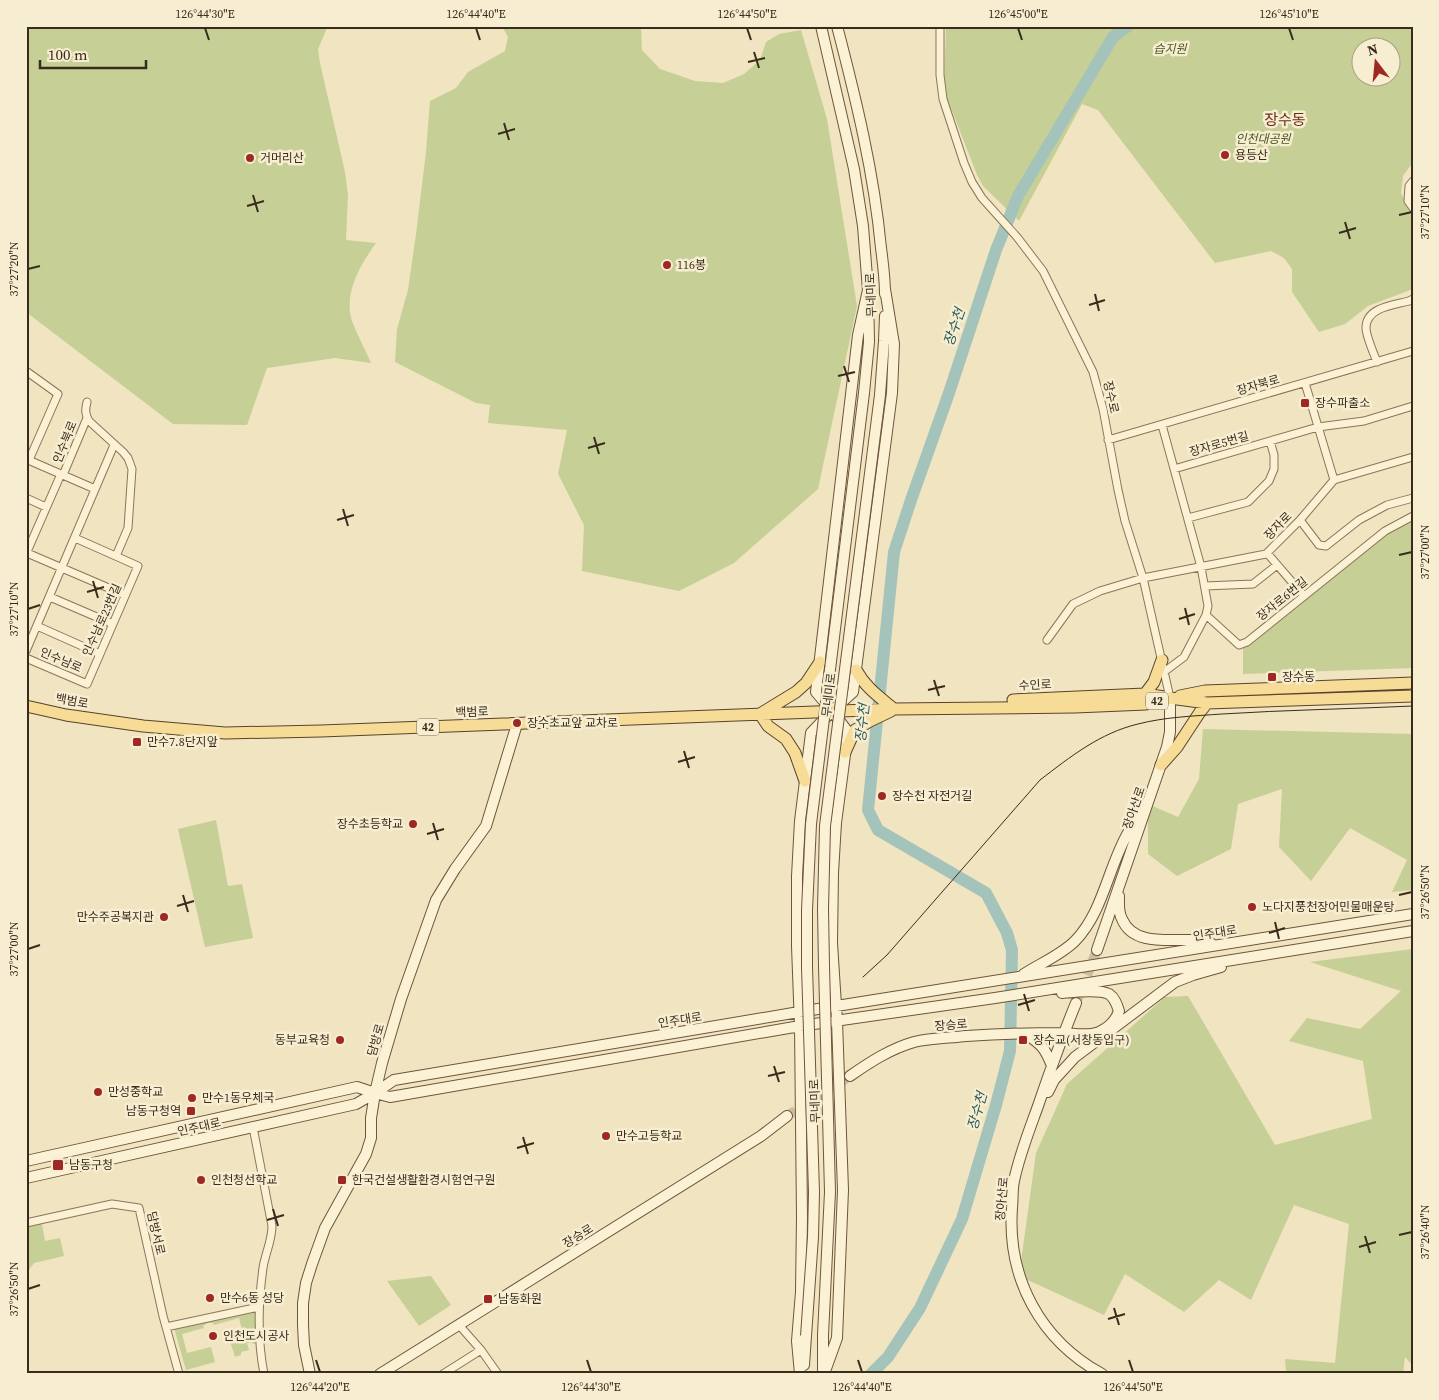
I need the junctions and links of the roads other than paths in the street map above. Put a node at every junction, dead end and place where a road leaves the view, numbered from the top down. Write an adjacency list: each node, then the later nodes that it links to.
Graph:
1 (821, 26): 7 (main road, 무네미로)
2 (837, 26): 6 (main road, 무네미로)
3 (940, 26): 18 (street, 장수로)
4 (1413, 181): 5 (street)
5 (1413, 208)
6 (885, 289): 55 (main road); 107 (main road, 무네미로, bridge)
7 (868, 290): 54 (main road); 106 (main road, 무네미로, bridge)
8 (1413, 299): 10 (street)
9 (1413, 351): 10 (street, 장자북로)
10 (1377, 362): 12 (street, 장자북로)
11 (27, 374): 22 (street, 인수북로)
12 (1304, 383): 16 (street, 장자북로); 17 (street)
13 (88, 402): 15 (street, 인수북로)
14 (1413, 406): 17 (street, 장자로5번길)
15 (87, 418): 20 (street); 24 (street, 인수북로)
16 (1162, 425): 18 (street, 장자북로); 23 (street)
17 (1318, 427): 19 (street, 장자로5번길); 25 (street)
18 (1108, 440): 41 (street, 장수로)
19 (1270, 441): 23 (street, 장자로5번길); 31 (street)
20 (114, 444): 26 (street); 37 (street)
21 (1413, 457): 25 (street)
22 (28, 460): 24 (street, 인수북로)
23 (1174, 469): 31 (street)
24 (62, 475): 26 (street, 인수북로); 29 (street)
25 (1334, 480): 32 (street, 장자로)
26 (95, 489): 34 (street)
27 (26, 498): 29 (street)
28 (1413, 498): 32 (street)
29 (46, 507): 33 (street)
30 (1413, 516): 44 (street, 장자로6번길)
31 (1188, 518): 39 (street)
32 (1300, 520): 35 (street, 장자로)
33 (30, 536): 36 (street)
34 (75, 538): 37 (street); 40 (street)
35 (1267, 553): 38 (street); 39 (street, 장자로)
36 (27, 554): 40 (street)
37 (116, 556): 43 (street, 인수남로23번길)
38 (1277, 565): 42 (street); 44 (street)
39 (1201, 567): 41 (street, 장자로); 42 (street)
40 (62, 568): 43 (street); 45 (street)
41 (1143, 578): 49 (street); 53 (street, 장수로)
42 (1205, 586): 46 (street)
43 (125, 596): 47 (street, 인수남로23번길)
44 (1304, 596): 46 (street, 장자로6번길)
45 (50, 597): 47 (street); 48 (street)
46 (1206, 615): 56 (street)
47 (113, 624): 51 (street, 인수남로23번길)
48 (37, 626): 50 (street); 51 (street)
49 (1047, 640)
50 (26, 651)
51 (100, 654): 58 (street, 인수남로23번길)
52 (26, 658): 58 (street, 인수남로)
53 (1162, 660): 56 (street, 장수로); 59 (main road)
54 (820, 662): 65 (main road); 66 (main road)
55 (856, 670): 64 (main road); 65 (main road)
56 (1164, 672): 61 (street, 장수로)
57 (1413, 683): 61 (main road, 수인로 / 42)
58 (86, 684)
59 (1145, 694): 61 (main road, 수인로 / 42); 64 (main road, 수인로 / 42)
60 (1413, 696): 62 (main road, 수인로 / 42)
61 (1170, 698): 62 (main road, 수인로 / 42); 64 (main road, 수인로 / 42); 69 (main road, 장아산로)
62 (1208, 703): 69 (main road)
63 (26, 706): 67 (main road, 백범로 / 42)
64 (898, 709): 65 (main road, 수인로 / 42); 68 (main road)
65 (832, 711): 66 (main road, 백범로 / 42); 68 (main road); 70 (main road)
66 (760, 714): 67 (main road, 백범로 / 42); 70 (main road)
67 (517, 724): 89 (main road, 담방로)
68 (845, 752): 81 (main road)
69 (1161, 766): 71 (main road, 장아산로)
70 (806, 781): 82 (main road)
71 (1146, 810): 72 (main road, 장아산로); 78 (main road)
72 (1120, 887): 75 (main road); 76 (main road, 장아산로)
73 (1413, 914): 75 (main road, 인주대로)
74 (1413, 931): 77 (main road)
75 (1218, 945): 78 (main road, 인주대로)
76 (1096, 950)
77 (1284, 951): 79 (main road); 91 (main road)
78 (1021, 976): 81 (main road, 인주대로)
79 (1022, 994): 83 (main road, 인주대로); 85 (main road, 장승로)
80 (1076, 1003): 85 (main road, 장아산로)
81 (836, 1007): 82 (main road, 인주대로); 83 (main road)
82 (799, 1012): 84 (main road); 89 (main road, 인주대로)
83 (837, 1021): 84 (main road, 인주대로); 107 (main road)
84 (800, 1026): 89 (main road, 인주대로); 106 (main road)
85 (1064, 1032): 86 (main road, 장승로); 87 (main road, 장아산로)
86 (1023, 1034): 87 (main road); 88 (main road, 장승로)
87 (1052, 1066): 91 (main road, 장아산로)
88 (850, 1076)
89 (375, 1093): 92 (main road, 인주대로); 93 (main road, 인주대로); 102 (main road, 담방로)
90 (787, 1116): 97 (main road, 장승로)
91 (1034, 1117): 108 (main road, 장아산로)
92 (253, 1127): 94 (main road, 인주대로); 96 (street)
93 (26, 1161)
94 (26, 1178)
95 (26, 1223): 98 (street, 담방서로)
96 (259, 1307): 98 (street); 101 (street)
97 (459, 1325): 99 (street); 103 (main road, 장승로)
98 (166, 1327): 100 (street, 담방서로)
99 (481, 1350): 104 (street); 105 (street)
100 (179, 1374)
101 (264, 1374)
102 (310, 1374)
103 (380, 1374)
104 (443, 1374)
105 (498, 1374)
106 (802, 1374)
107 (823, 1374)
108 (1102, 1374)

